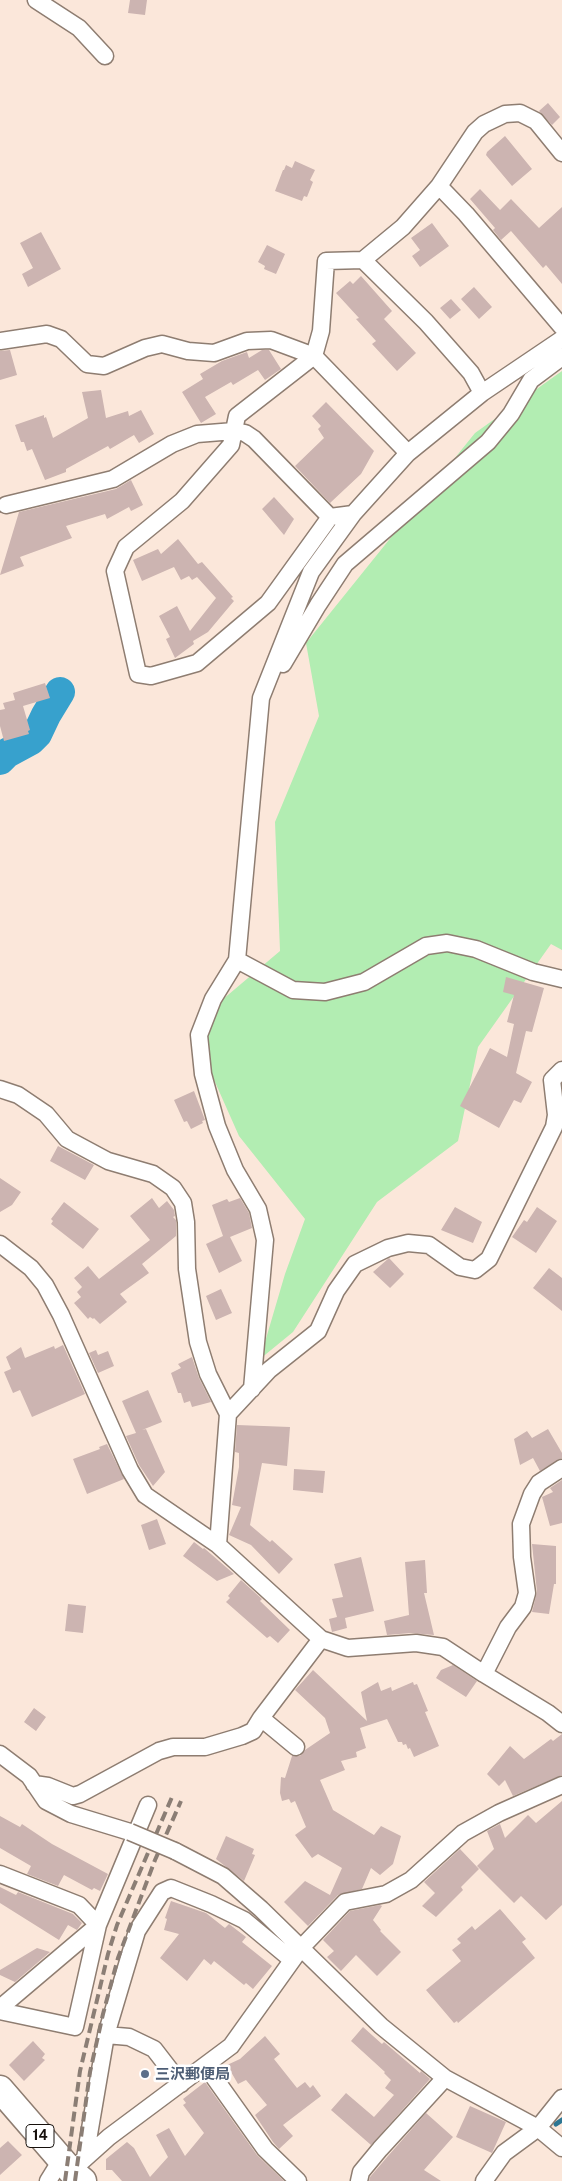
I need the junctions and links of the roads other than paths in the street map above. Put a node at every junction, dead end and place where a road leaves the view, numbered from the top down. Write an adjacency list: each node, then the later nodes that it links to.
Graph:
1 (36, 0): 2 (street)
2 (105, 56)
3 (562, 153): 4 (street)
4 (439, 186): 5 (street); 6 (street)
5 (363, 260): 9 (street); 11 (street)
6 (562, 327)
7 (562, 339): 11 (street)
8 (0, 341): 9 (street)
9 (314, 356): 12 (street); 13 (street)
10 (562, 357): 17 (street)
11 (482, 393): 13 (street)
12 (234, 431): 14 (street); 16 (street); 16 (street)
13 (408, 453): 15 (street)
14 (6, 505)
15 (353, 514): 16 (street); 17 (street)
16 (330, 517)
17 (261, 698): 18 (street)
18 (237, 960): 19 (street); 24 (street)
19 (562, 979)
20 (562, 1070): 22 (street)
21 (0, 1089): 25 (street)
22 (558, 1129): 24 (street)
23 (0, 1244): 27 (street)
24 (252, 1389): 25 (street)
25 (228, 1414): 27 (street)
26 (562, 1468): 29 (street)
27 (218, 1545): 28 (street)
28 (321, 1639): 29 (street); 30 (street)
29 (484, 1674): 31 (street)
30 (261, 1718): 32 (street); 34 (street)
31 (562, 1724)
32 (296, 1747)
33 (0, 1754): 34 (street)
34 (34, 1784): 39 (street, bridge)
35 (562, 1785): 39 (street)
36 (148, 1805): 38 (street)
37 (0, 1874): 38 (street)
38 (98, 1925): 40 (street); 40 (street)
39 (296, 1954): 41 (street); 42 (street); 43 (street)
40 (0, 2010)
41 (106, 2035): 44 (street); 49 (street)
42 (206, 2066): 44 (street); 50 (street)
43 (445, 2078): 47 (street); 51 (street)
44 (181, 2084): 49 (street)
45 (0, 2089): 49 (main road, 14)
46 (562, 2098): 47 (street)
47 (538, 2128): 48 (street); 52 (street)
48 (562, 2148)
49 (70, 2170)
50 (298, 2181)
51 (359, 2181)
52 (484, 2181)

